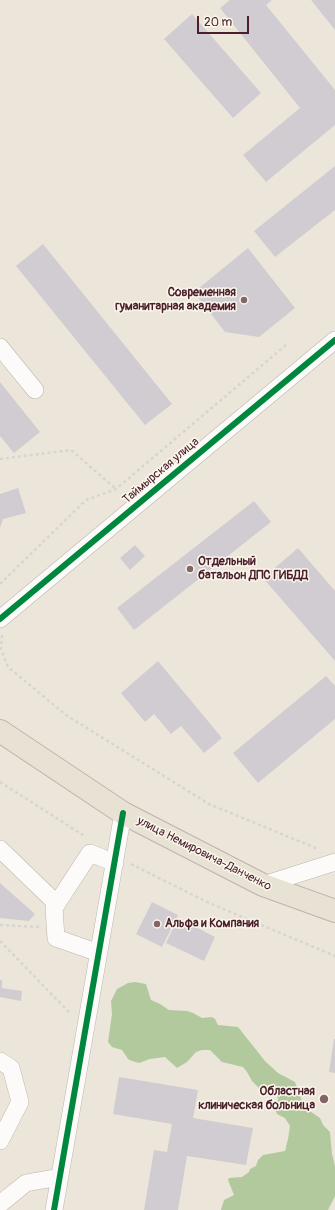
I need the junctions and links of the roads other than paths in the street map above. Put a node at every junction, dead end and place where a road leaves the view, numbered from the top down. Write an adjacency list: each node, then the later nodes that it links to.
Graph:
1 (335, 340): 4 (street, Таймырская улица)
2 (0, 347): 3 (street)
3 (35, 390)
4 (3, 624)
5 (0, 731): 6 (main road, улица Немировича-Данченко)
6 (123, 813): 8 (street); 10 (main road, улица Немировича-Данченко)
7 (0, 849): 11 (street)
8 (115, 860): 11 (street); 13 (street)
9 (335, 862): 10 (street)
10 (263, 885): 12 (main road, улица Немировича-Данченко)
11 (56, 904): 13 (street)
12 (335, 911)
13 (99, 953): 16 (street)
14 (0, 1061): 15 (street)
15 (0, 1141)
16 (60, 1177): 17 (street); 18 (street)
17 (0, 1204)
18 (54, 1210)

